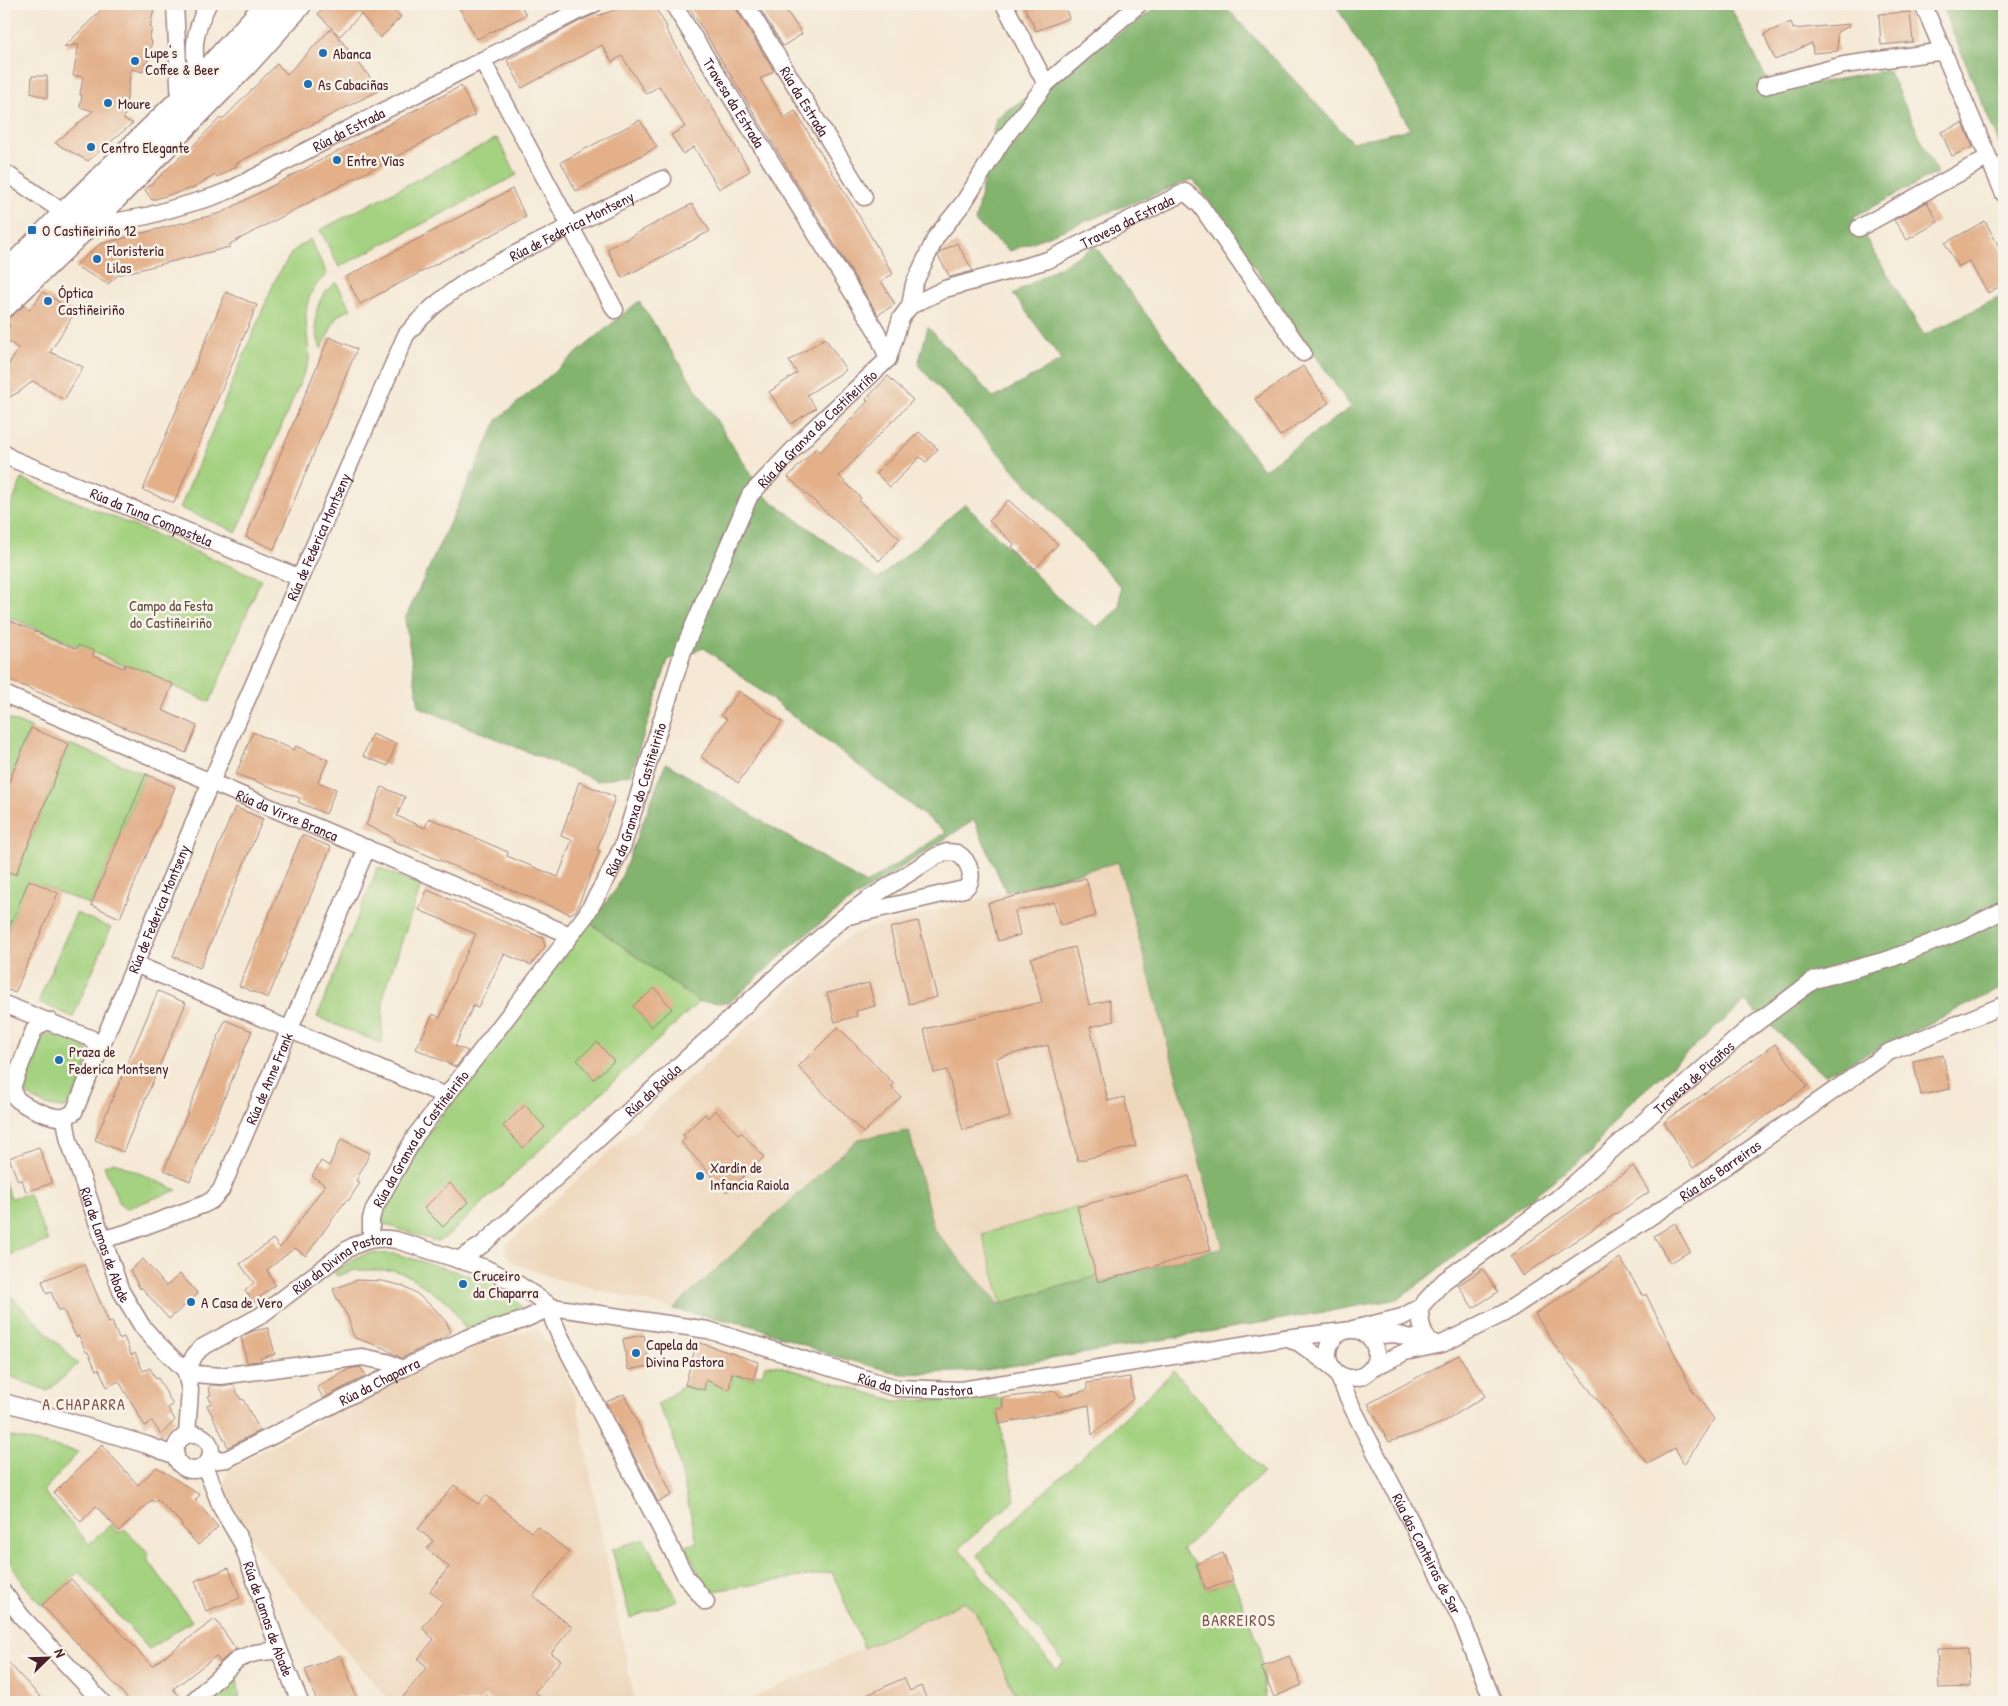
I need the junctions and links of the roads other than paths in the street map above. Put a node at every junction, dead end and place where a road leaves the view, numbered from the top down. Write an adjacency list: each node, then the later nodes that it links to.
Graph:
1 (175, 4): 18 (street)
2 (208, 4): 15 (street)
3 (270, 4): 15 (main road)
4 (298, 4): 12 (main road)
5 (309, 4): 12 (street)
6 (594, 4): 14 (street, Rúa da Estrada)
7 (673, 4): 33 (street, Travesa da Estrada)
8 (745, 4): 23 (street, Rúa da Estrada)
9 (1004, 4): 16 (street)
10 (1139, 4): 16 (street)
11 (1923, 4): 13 (street)
12 (271, 35): 25 (main road)
13 (1944, 51): 17 (street); 19 (street)
14 (482, 60): 25 (street, Rúa da Estrada); 26 (street)
15 (198, 83): 18 (main road)
16 (1046, 84): 30 (street)
17 (1764, 86)
18 (180, 103): 24 (main road)
19 (1987, 158): 22 (street); 27 (street)
20 (4, 172): 24 (street)
21 (662, 179): 26 (street, Rúa de Federica Montseny)
22 (2004, 194)
23 (864, 198)
24 (66, 214): 28 (main road)
25 (93, 218): 29 (main road)
26 (570, 226): 31 (street); 35 (street, Rúa de Federica Montseny)
27 (1859, 228)
28 (4, 278)
29 (4, 304)
30 (910, 306): 32 (street, Travesa da Estrada); 33 (street)
31 (615, 310)
32 (1303, 353)
33 (888, 359): 41 (street, Rúa da Granxa do Castiñeiriño)
34 (4, 454): 35 (street, Rúa da Tuna Compostela)
35 (300, 578): 37 (street, Rúa de Federica Montseny)
36 (4, 694): 37 (street, Rúa da Virxe Branca)
37 (211, 782): 38 (street, Rúa da Virxe Branca); 42 (street, Rúa de Federica Montseny)
38 (366, 848): 41 (street, Rúa da Virxe Branca); 48 (street, Rúa de Anne Frank)
39 (2004, 910): 57 (street, Travesa de Picaños)
40 (844, 917): 40 (street, Rúa da Raiola); 55 (street, Rúa da Raiola)
41 (570, 934): 50 (street, Rúa da Granxa do Castiñeiriño)
42 (135, 964): 48 (street); 49 (street, Rúa de Federica Montseny)
43 (4, 1004): 45 (street)
44 (2004, 1005): 61 (street, Rúa das Barreiras)
45 (25, 1013): 46 (street); 47 (street)
46 (50, 1021): 47 (street); 49 (street)
47 (35, 1029): 51 (street)
48 (288, 1030): 50 (street); 54 (street, Rúa de Anne Frank)
49 (94, 1045): 52 (street)
50 (446, 1096): 53 (street, Rúa da Granxa do Castiñeiriño)
51 (9, 1098): 52 (street)
52 (60, 1117): 54 (street, Rúa de Lamas de Abade)
53 (371, 1238): 55 (street, Rúa da Divina Pastora); 65 (street, Rúa da Divina Pastora)
54 (104, 1239): 65 (street, Rúa de Lamas de Abade)
55 (458, 1260): 56 (street, Rúa da Divina Pastora)
56 (552, 1307): 60 (street, Rúa da Divina Pastora); 63 (street, Rúa da Chaparra); 74 (street)
57 (1420, 1307): 58 (street, Travesa de Picaños); 61 (street)
58 (1349, 1330): 59 (street); 60 (street, Rúa da Divina Pastora); 64 (street)
59 (1369, 1336): 61 (street); 62 (street)
60 (1284, 1338): 64 (street)
61 (1436, 1343): 62 (street, Rúa das Barreiras)
62 (1373, 1368): 66 (street)
63 (402, 1369): 65 (street); 70 (street, Rúa da Chaparra)
64 (1334, 1370): 66 (street); 68 (street, Rúa das Canteiras de Sar)
65 (187, 1372): 69 (street)
66 (1360, 1378): 68 (street)
67 (4, 1402): 69 (street)
68 (1353, 1409): 79 (street, Rúa das Canteiras de Sar)
69 (186, 1442): 70 (street, Rúa de Lamas de Abade); 71 (street, Rúa de Lamas de Abade)
70 (207, 1463): 71 (street, Rúa da Chaparra); 72 (street, Rúa de Lamas de Abade)
71 (187, 1469): 72 (street, Rúa de Lamas de Abade)
72 (222, 1509): 75 (street, Rúa de Lamas de Abade)
73 (4, 1593): 76 (street)
74 (706, 1602)
75 (279, 1650): 77 (street); 78 (street, Rúa de Lamas de Abade)
76 (102, 1702)
77 (192, 1702)
78 (300, 1702)
79 (1493, 1702)

